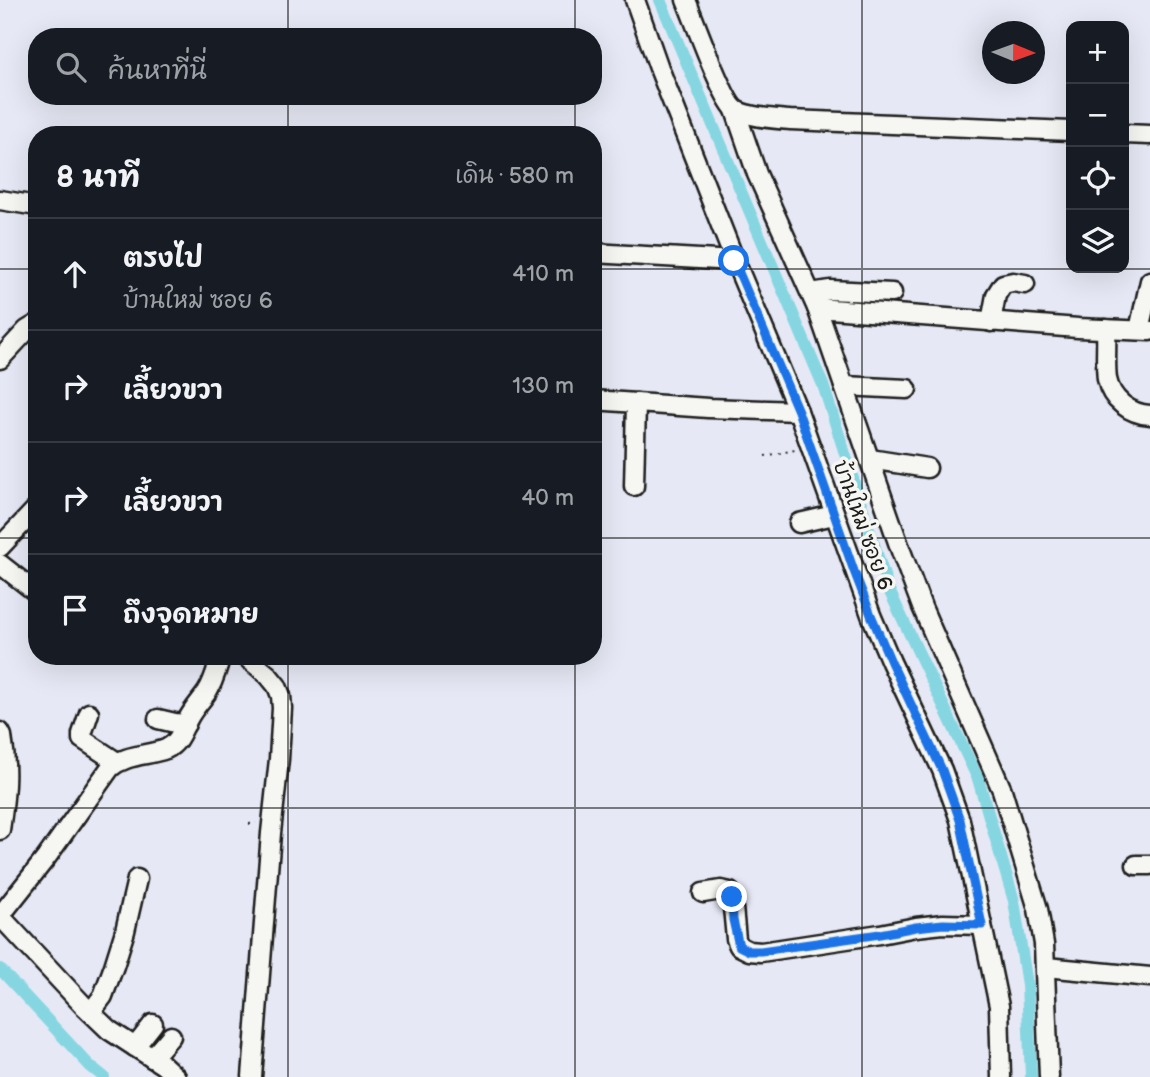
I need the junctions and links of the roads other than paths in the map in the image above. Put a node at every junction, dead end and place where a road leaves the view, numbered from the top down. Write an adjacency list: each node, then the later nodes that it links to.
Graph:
1 (635, 0): 10 (street, บ้านใหม่ ซอย 6)
2 (686, 0): 3 (street)
3 (736, 110): 4 (street); 14 (street)
4 (1066, 131)
5 (1129, 134): 6 (street)
6 (1150, 135)
7 (1, 202): 8 (street)
8 (28, 205)
9 (602, 254): 10 (street)
10 (734, 261): 24 (street, บ้านใหม่ ซอย 6)
11 (1150, 281): 18 (street)
12 (1025, 284): 15 (street)
13 (892, 293): 14 (street)
14 (814, 300): 15 (street); 20 (street)
15 (991, 322): 17 (street)
16 (28, 329): 19 (street)
17 (1106, 329): 18 (street); 25 (street)
18 (1144, 330)
19 (0, 359)
20 (844, 386): 21 (street); 26 (street)
21 (907, 389)
22 (602, 401): 23 (street)
23 (636, 403): 24 (street); 28 (street)
24 (798, 411): 29 (street, บ้านใหม่ ซอย 6)
25 (1150, 415)
26 (870, 460): 27 (street); 47 (street)
27 (927, 468)
28 (634, 486)
29 (834, 515): 31 (street); 46 (street, บ้านใหม่ ซอย 6)
30 (28, 517): 32 (street)
31 (799, 523)
32 (0, 547)
33 (0, 564): 34 (street)
34 (28, 586)
35 (218, 665): 39 (street)
36 (256, 665): 55 (street)
37 (89, 713): 41 (street)
38 (158, 719): 39 (street)
39 (186, 724): 41 (street)
40 (0, 732): 42 (street)
41 (117, 762): 45 (street)
42 (0, 830)
43 (137, 879): 49 (street)
44 (703, 893): 46 (street)
45 (0, 916): 49 (street)
46 (982, 925): 56 (street, บ้านใหม่ ซอย 6)
47 (1046, 967): 48 (street); 57 (street)
48 (1150, 977)
49 (90, 1012): 52 (street)
50 (153, 1024): 52 (street)
51 (171, 1036): 53 (street)
52 (135, 1047): 53 (street)
53 (152, 1058): 54 (street)
54 (176, 1077)
55 (252, 1077)
56 (1001, 1077)
57 (1049, 1077)

